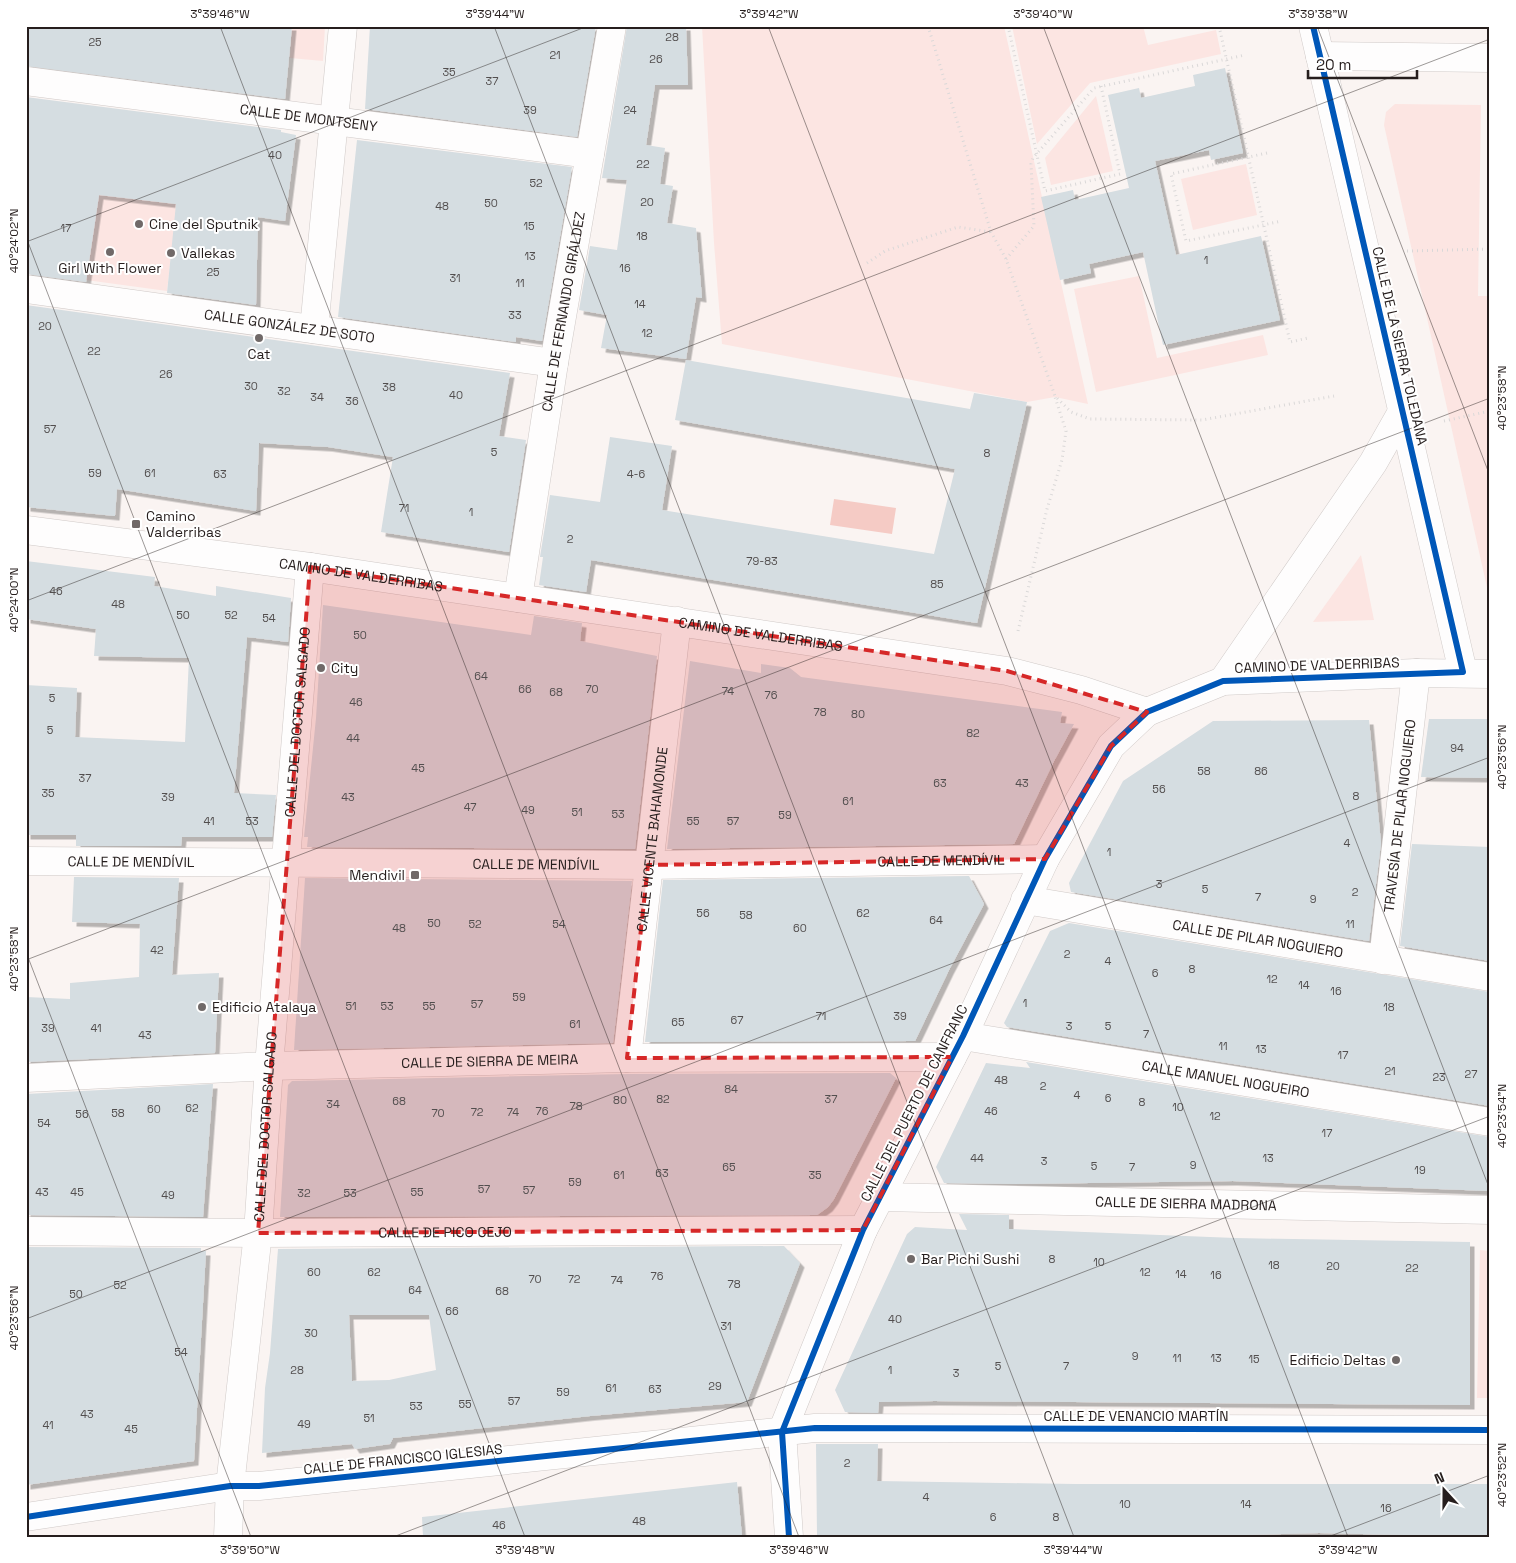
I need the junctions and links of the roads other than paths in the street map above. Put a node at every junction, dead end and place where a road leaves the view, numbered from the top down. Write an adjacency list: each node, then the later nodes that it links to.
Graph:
1 (343, 26): 7 (street)
2 (612, 26): 8 (street, CALLE DE FERNANDO GIRÁLDEZ)
3 (1313, 26): 4 (street, CALLE DE LA SIERRA TOLEDANA)
4 (1320, 56): 5 (street); 12 (street, CALLE DE LA SIERRA TOLEDANA)
5 (1490, 58)
6 (26, 81): 7 (street, CALLE DE MONTSENY)
7 (334, 121): 8 (street, CALLE DE MONTSENY); 10 (street)
8 (590, 154): 11 (street, CALLE DE FERNANDO GIRÁLDEZ)
9 (26, 289): 10 (street, CALLE GONZÁLEZ DE SOTO)
10 (314, 329): 11 (street, CALLE GONZÁLEZ DE SOTO)
11 (554, 363): 15 (street, CALLE DE FERNANDO GIRÁLDEZ)
12 (1402, 412): 17 (street, CALLE DE LA SIERRA TOLEDANA); 20 (street, CALLE DE LA SIERRA TOLEDANA)
13 (26, 530): 14 (street, CAMINO DE VALDERRIBAS)
14 (310, 566): 15 (street, CAMINO DE VALDERRIBAS); 24 (street, CALLE DEL DOCTOR SALGADO)
15 (518, 598): 16 (street, CAMINO DE VALDERRIBAS)
16 (677, 621): 21 (street, CAMINO DE VALDERRIBAS); 25 (street, CALLE VICENTE BAHAMONDE)
17 (1463, 672): 18 (street, CAMINO DE VALDERRIBAS); 19 (street, CAMINO DE VALDERRIBAS)
18 (1416, 673): 20 (street, CAMINO DE VALDERRIBAS); 27 (street, TRAVESÍA DE PILAR NOGUIERO)
19 (1490, 674)
20 (1223, 682): 21 (street, CAMINO DE VALDERRIBAS)
21 (1148, 712): 22 (street, CALLE DEL PUERTO DE CANFRANC)
22 (1045, 859): 25 (street, CALLE DE MENDÍVIL); 26 (street, CALLE DEL PUERTO DE CANFRANC)
23 (26, 861): 24 (street, CALLE DE MENDÍVIL)
24 (287, 862): 25 (street, CALLE DE MENDÍVIL); 31 (street, CALLE DEL DOCTOR SALGADO)
25 (648, 865): 30 (street, CALLE VICENTE BAHAMONDE)
26 (1025, 900): 27 (street, CALLE DE PILAR NOGUIERO); 29 (street, CALLE DEL PUERTO DE CANFRANC)
27 (1383, 960): 28 (street, CALLE DE PILAR NOGUIERO)
28 (1490, 977)
29 (957, 1046): 30 (street, CALLE DE SIERRA DE MEIRA); 33 (street, CALLE MANUEL NOGUEIRO); 34 (street, CALLE DEL PUERTO DE CANFRANC)
30 (627, 1058): 31 (street, CALLE DE SIERRA DE MEIRA)
31 (269, 1066): 32 (street, CALLE DE SIERRA DE MEIRA); 38 (street, CALLE DEL DOCTOR SALGADO)
32 (26, 1078)
33 (1490, 1122)
34 (881, 1197): 35 (street, CALLE DE SIERRA MADRONA); 36 (street, CALLE DEL PUERTO DE CANFRANC)
35 (1490, 1210)
36 (863, 1230): 38 (street, CALLE DE PICO CEJO); 40 (street, CALLE DEL PUERTO DE CANFRANC)
37 (26, 1231): 38 (street, CALLE DE PICO CEJO)
38 (258, 1233): 41 (street, CALLE DEL DOCTOR SALGADO)
39 (1490, 1430): 40 (street, CALLE DE VENANCIO MARTÍN)
40 (782, 1432): 41 (street, CALLE DE FRANCISCO IGLESIAS); 44 (street, CALLE DEL PUERTO DE CANFRANC)
41 (230, 1486): 42 (street, CALLE DE FRANCISCO IGLESIAS); 43 (street, CALLE DEL DOCTOR SALGADO)
42 (26, 1517)
43 (228, 1537)
44 (789, 1537)

